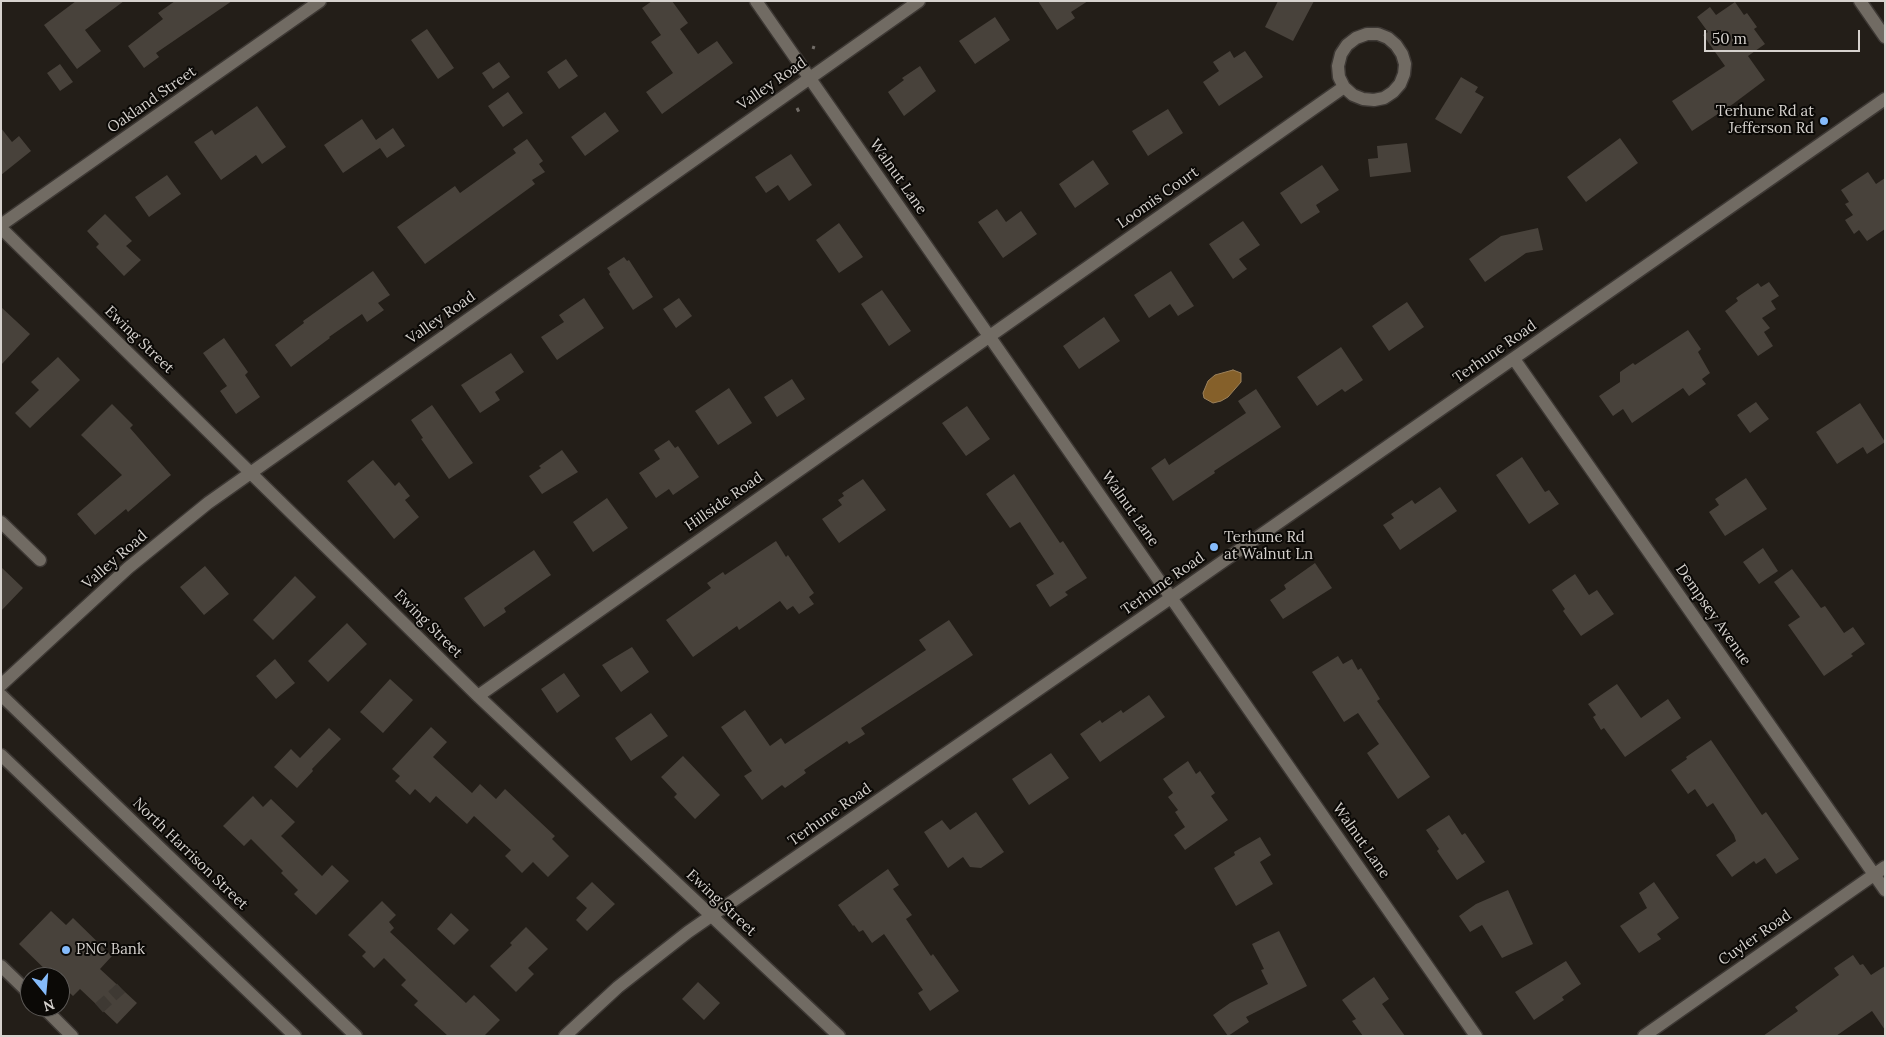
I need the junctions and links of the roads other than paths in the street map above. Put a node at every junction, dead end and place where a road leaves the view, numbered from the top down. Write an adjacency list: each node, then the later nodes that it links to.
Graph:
1 (320, 1): 9 (street, Oakland Street)
2 (756, 1): 6 (street, Walnut Lane)
3 (919, 1): 6 (street, Valley Road)
4 (1860, 1): 5 (street)
5 (1885, 37)
6 (809, 78): 10 (street, Walnut Lane); 12 (street, Valley Road)
7 (1344, 87): 7 (street); 10 (street, Loomis Court)
8 (1885, 99): 11 (street, Terhune Road)
9 (1, 227): 12 (street, Ewing Street)
10 (989, 335): 15 (street, Walnut Lane); 18 (street, Hillside Road)
11 (1514, 359): 15 (street, Terhune Road); 20 (street, Dempsey Avenue)
12 (252, 472): 16 (street, Valley Road); 18 (street, Ewing Street)
13 (1, 522): 14 (street)
14 (40, 560)
15 (1172, 597): 22 (street, Terhune Road); 31 (street, Walnut Lane)
16 (1, 685)
17 (1, 695): 28 (street, North Harrison Street)
18 (478, 696): 22 (street, Ewing Street)
19 (1, 755): 26 (street)
20 (1879, 871): 21 (street, Dempsey Avenue); 32 (street, Cuyler Road)
21 (1885, 890)
22 (712, 917): 29 (street, Terhune Road); 30 (street, Ewing Street)
23 (1, 966): 24 (street)
24 (20, 984)
25 (53, 1017): 27 (street)
26 (290, 1034)
27 (72, 1036)
28 (356, 1036)
29 (565, 1036)
30 (839, 1036)
31 (1476, 1036)
32 (1644, 1036)

